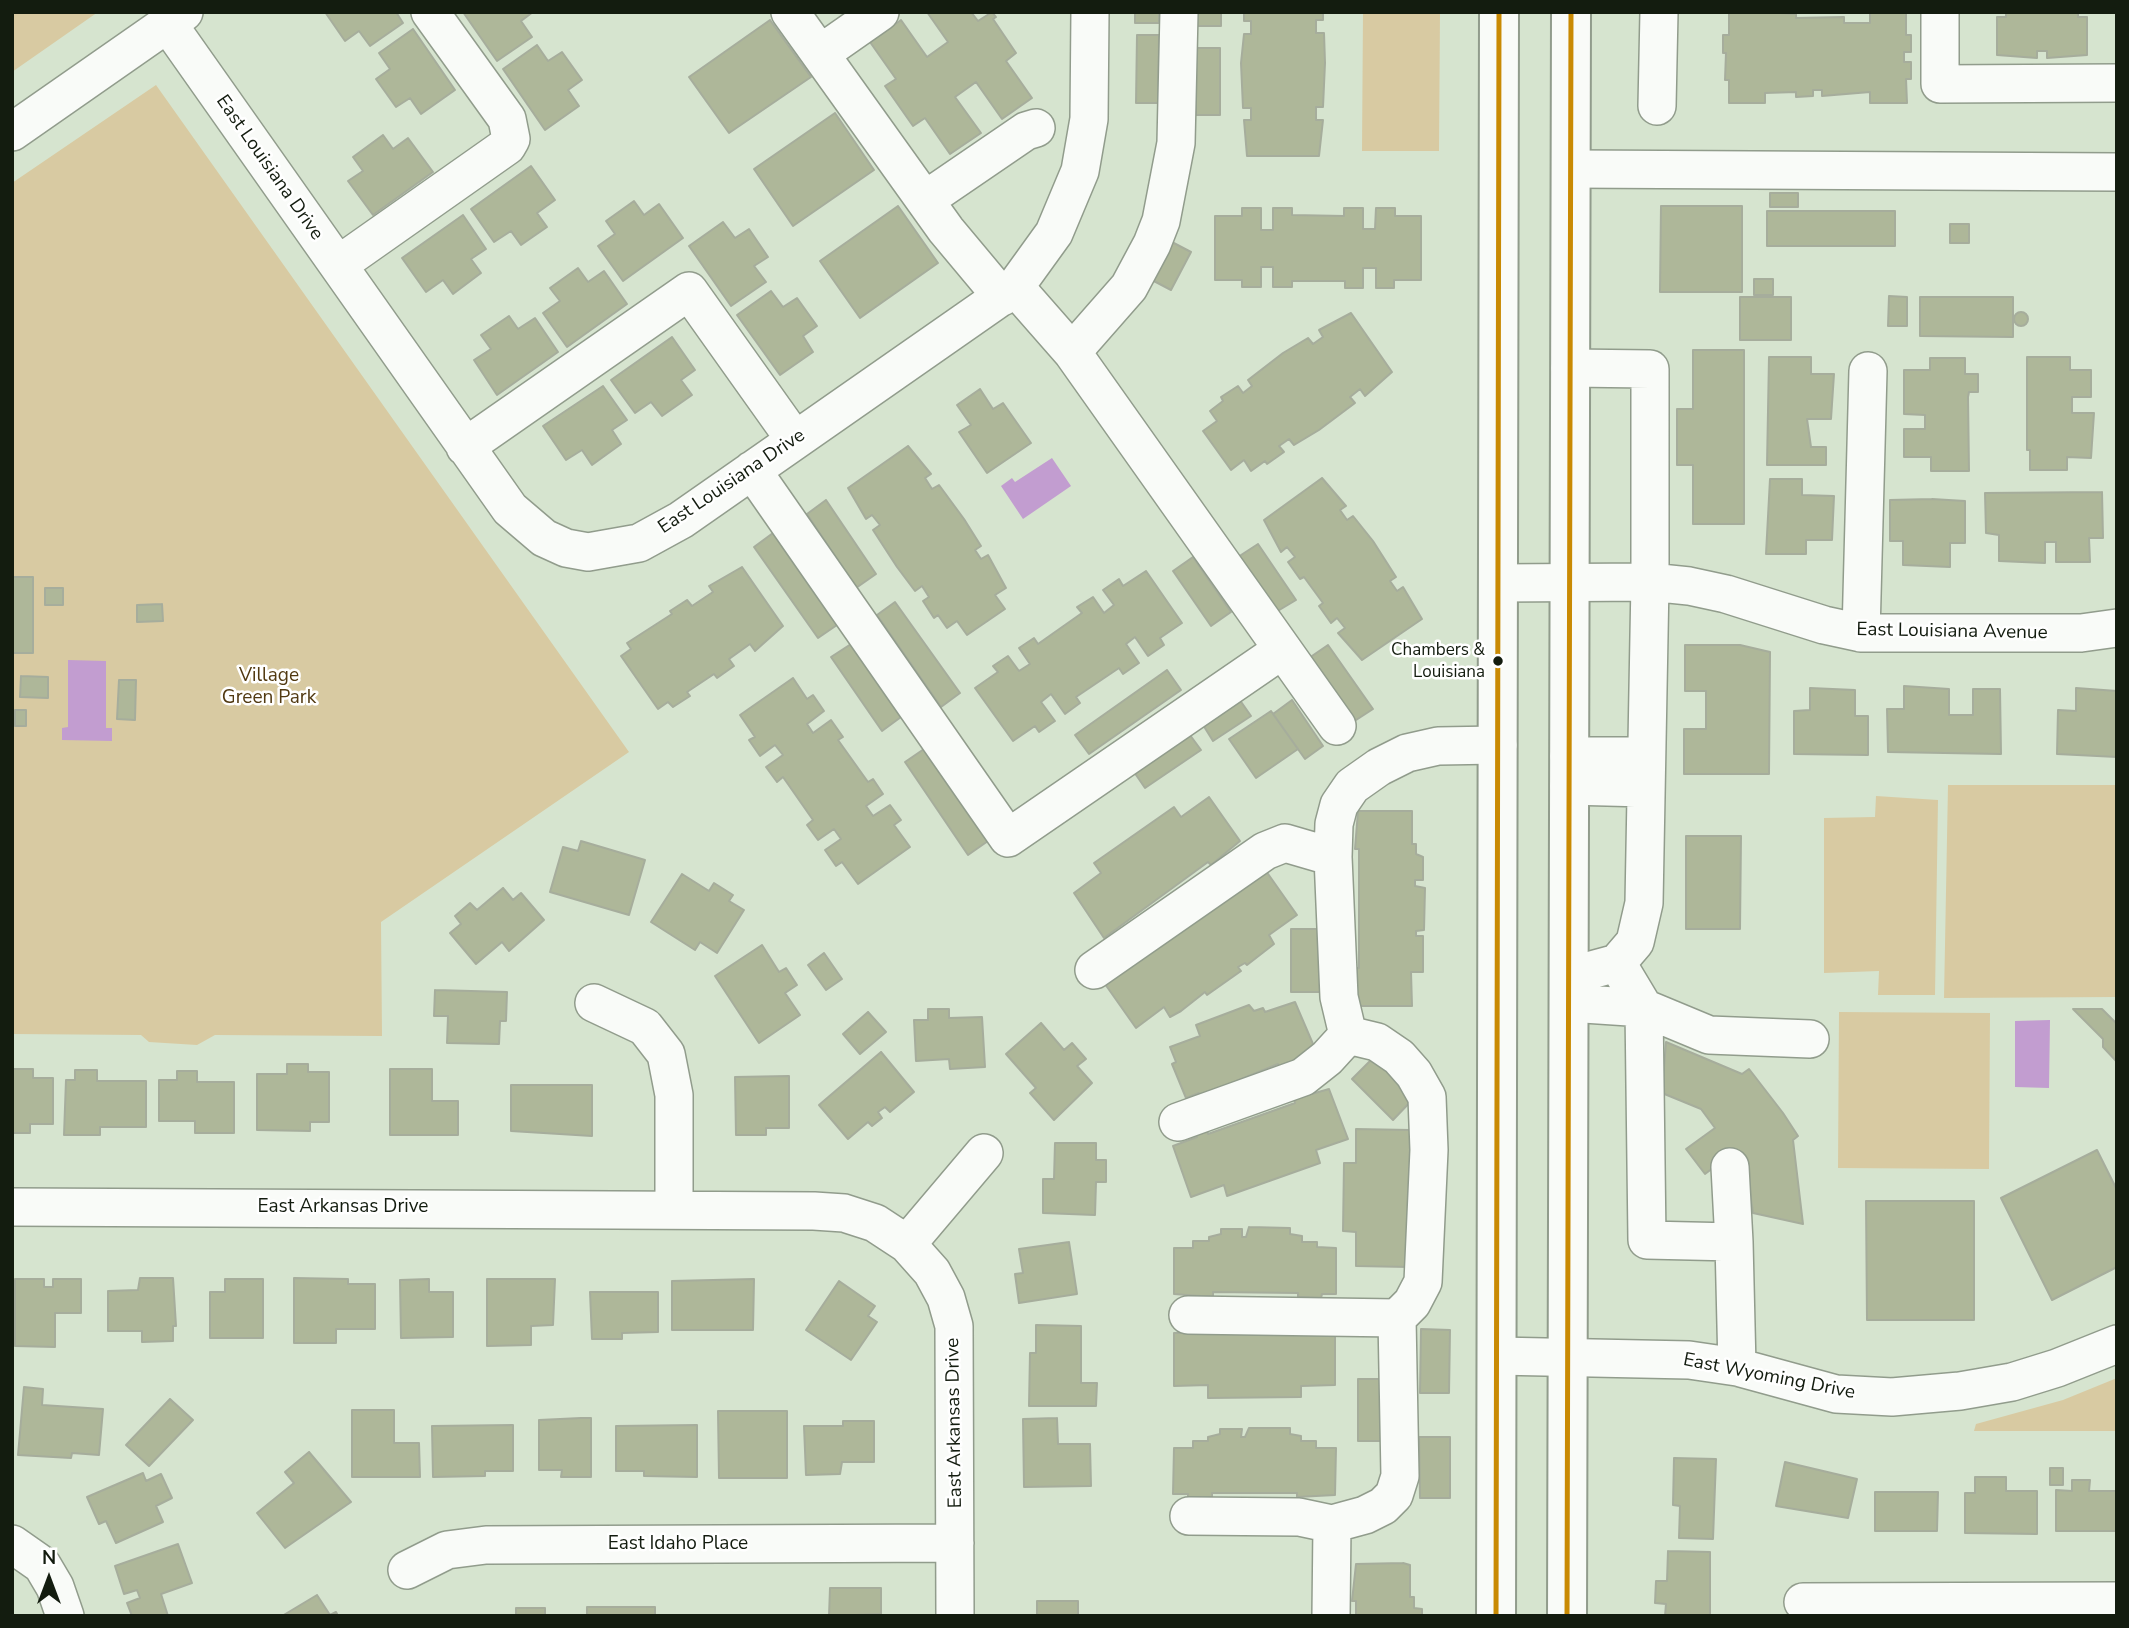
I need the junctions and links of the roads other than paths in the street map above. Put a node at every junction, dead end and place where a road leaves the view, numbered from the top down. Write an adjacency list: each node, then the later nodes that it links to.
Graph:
1 (430, 12): 19 (street)
2 (790, 12): 11 (street)
3 (880, 12): 11 (street)
4 (1090, 12): 20 (street, East Louisiana Drive)
5 (1179, 12): 21 (street)
6 (1499, 12): 28 (main road)
7 (1571, 12): 16 (main road)
8 (1659, 12): 13 (street)
9 (1940, 12): 12 (street)
10 (176, 18): 15 (street); 19 (street, East Louisiana Drive)
11 (820, 54): 18 (street)
12 (2117, 83)
13 (1657, 106)
14 (1036, 128): 18 (street)
15 (12, 132)
16 (1571, 169): 17 (street); 22 (main road)
17 (2117, 172)
18 (925, 200): 20 (street)
19 (338, 265): 25 (street, East Louisiana Drive)
20 (1008, 292): 21 (street); 24 (street, East Louisiana Drive)
21 (1072, 352): 32 (street)
22 (1570, 368): 27 (street); 29 (main road)
23 (1868, 371): 31 (street)
24 (795, 440): 25 (street); 26 (street, East Louisiana Drive)
25 (465, 447): 26 (street, East Louisiana Drive)
26 (752, 470): 32 (street)
27 (1650, 582): 29 (street, East Louisiana Avenue); 31 (street, East Louisiana Avenue); 36 (street)
28 (1499, 583): 29 (street, East Louisiana Avenue); 34 (main road)
29 (1570, 583): 35 (main road)
30 (2117, 628): 31 (street, East Louisiana Avenue)
31 (1861, 633)
32 (1282, 650): 33 (street)
33 (1337, 726)
34 (1498, 745): 37 (street); 55 (main road)
35 (1570, 771): 36 (street); 40 (main road)
36 (1645, 772): 38 (street)
37 (1333, 857): 39 (street); 43 (street)
38 (1617, 964): 40 (street); 42 (street)
39 (1094, 970)
40 (1569, 990): 42 (street); 56 (main road)
41 (594, 1003): 49 (street)
42 (1644, 1007): 44 (street); 50 (street)
43 (1348, 1035): 45 (street); 53 (street)
44 (1810, 1039)
45 (1178, 1122)
46 (984, 1153): 51 (street)
47 (1730, 1167): 50 (street)
48 (12, 1207): 49 (street, East Arkansas Drive)
49 (674, 1209): 51 (street, East Arkansas Drive)
50 (1734, 1242): 57 (street)
51 (907, 1244): 60 (street, East Arkansas Drive)
52 (1188, 1315): 53 (street)
53 (1397, 1318): 59 (street)
54 (2117, 1344): 57 (street, East Wyoming Drive)
55 (1497, 1356): 56 (street, East Wyoming Drive); 68 (main road)
56 (1568, 1357): 57 (street, East Wyoming Drive); 69 (main road)
57 (1737, 1367)
58 (1189, 1516): 59 (street)
59 (1332, 1524): 67 (street)
60 (955, 1543): 62 (street, East Idaho Place); 66 (street, East Arkansas Drive)
61 (12, 1544): 65 (street)
62 (407, 1570)
63 (2117, 1601): 64 (street)
64 (1803, 1602)
65 (65, 1616)
66 (955, 1616)
67 (1331, 1616)
68 (1496, 1616)
69 (1567, 1616)

